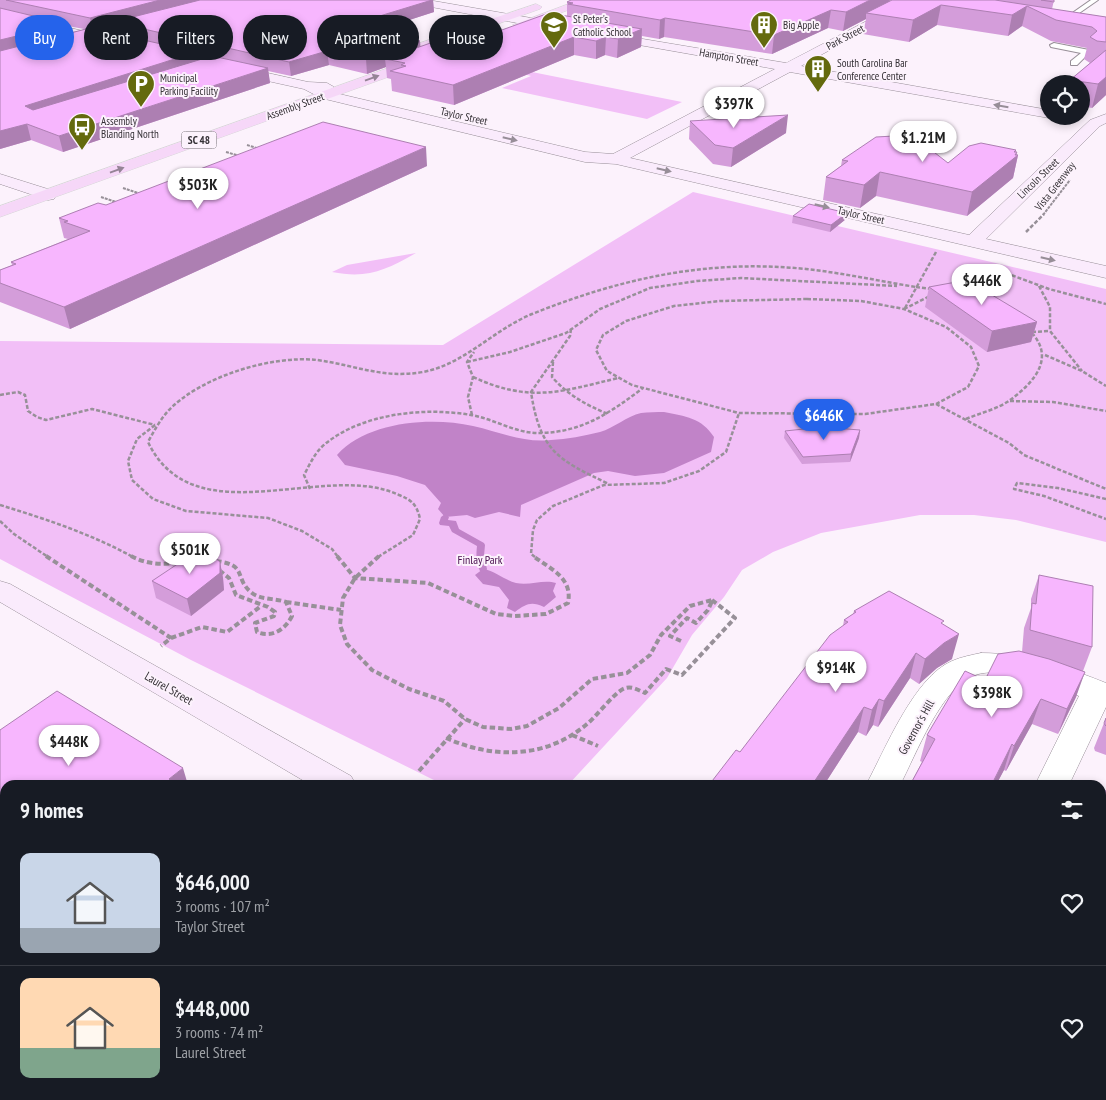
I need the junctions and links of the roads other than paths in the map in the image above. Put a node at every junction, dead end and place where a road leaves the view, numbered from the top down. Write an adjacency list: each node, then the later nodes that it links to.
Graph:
1 (410, 0): 8 (main road)
2 (556, 0): 8 (main road)
3 (590, 0): 9 (main road, Assembly Street / SC 48)
4 (889, 0): 6 (main road)
5 (1095, 0): 10 (lane)
6 (917, 3): 19 (main road, Park Street)
7 (0, 15): 14 (main road)
8 (506, 18): 9 (main road); 16 (main road)
9 (530, 22): 12 (main road); 20 (main road, Assembly Street / SC 48, one-way to 9)
10 (1054, 24): 11 (main road)
11 (1078, 27)
12 (568, 28)
13 (596, 34): 19 (main road, Hampton Street)
14 (84, 35)
15 (1054, 45): 17 (lane)
16 (382, 61)
17 (1074, 63)
18 (217, 66): 21 (main road, Taylor Street)
19 (787, 67): 23 (main road, Hampton Street, one-way to 19); 26 (main road, Park Street)
20 (341, 82): 21 (main road, Taylor Street); 22 (main road, Assembly Street / SC 48); 26 (main road, Taylor Street)
21 (308, 86): 22 (main road, Taylor Street); 25 (main road, Assembly Street / SC 48)
22 (326, 95): 26 (main road, Taylor Street, one-way to 26); 31 (main road, Assembly Street / SC 48, one-way to 22)
23 (1040, 112)
24 (1102, 122): 33 (main road, Lincoln Street)
25 (197, 125)
26 (616, 159): 33 (main road, Taylor Street, one-way to 33)
27 (49, 176): 29 (main road)
28 (0, 179): 29 (main road)
29 (22, 186): 30 (main road); 31 (main road)
30 (0, 194)
31 (48, 195): 32 (main road, Assembly Street / SC 48)
32 (0, 212)
33 (973, 241): 34 (main road, Taylor Street, one-way to 34)
34 (1106, 272)
35 (0, 590): 37 (main road, Laurel Street)
36 (1102, 693): 38 (street, Governor's Hill); 39 (street, Governor's Hill)
37 (330, 780)
38 (887, 780)
39 (1055, 780)

